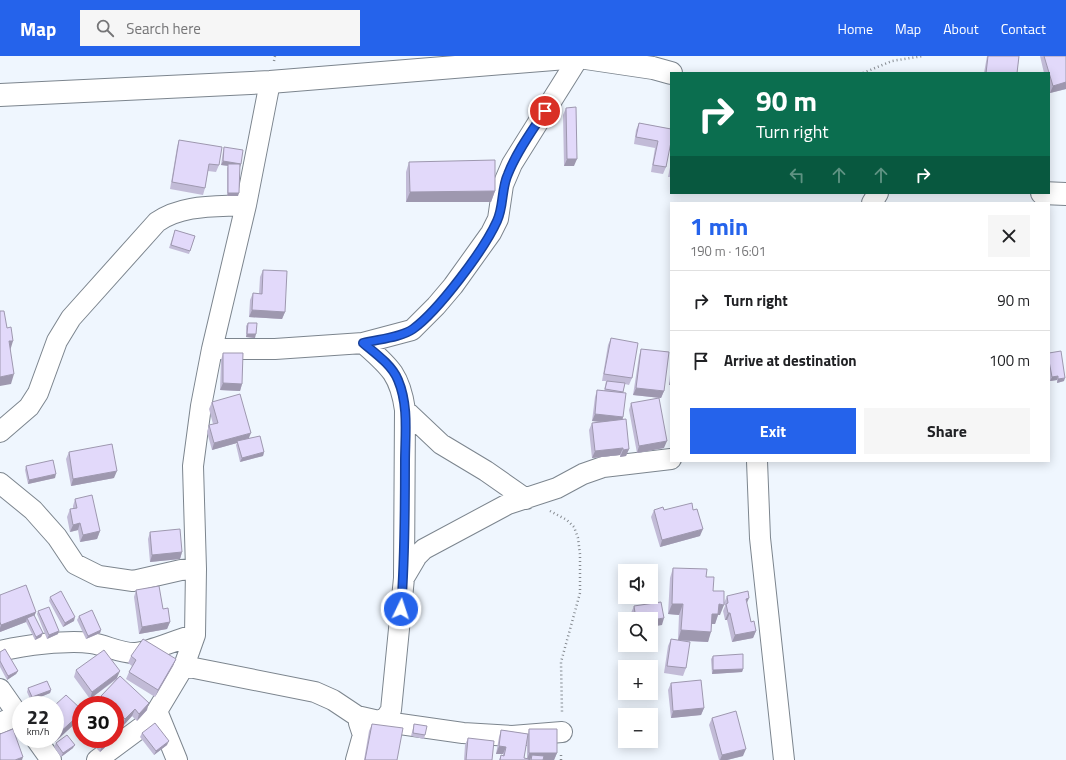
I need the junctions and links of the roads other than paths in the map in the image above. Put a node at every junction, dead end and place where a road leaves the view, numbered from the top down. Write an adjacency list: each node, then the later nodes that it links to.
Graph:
1 (578, 57): 2 (main road); 3 (main road); 8 (street)
2 (670, 73)
3 (270, 82): 4 (main road); 7 (street)
4 (0, 95)
5 (1050, 193): 6 (main road)
6 (1066, 194)
7 (246, 205): 9 (street); 11 (street)
8 (363, 343): 9 (street); 10 (street)
9 (212, 349): 16 (street)
10 (405, 410): 15 (street); 17 (street)
11 (0, 432)
12 (670, 459): 15 (street)
13 (757, 462): 35 (street)
14 (0, 483): 16 (street)
15 (526, 500): 17 (street)
16 (196, 569): 18 (street)
17 (404, 578): 26 (street)
18 (195, 635): 19 (street); 20 (street)
19 (0, 651)
20 (184, 666): 23 (street); 24 (street)
21 (0, 689): 22 (street)
22 (12, 707)
23 (157, 711): 32 (street); 33 (street)
24 (357, 716): 26 (street); 29 (street)
25 (12, 719): 27 (street)
26 (379, 721): 28 (street); 29 (street)
27 (0, 723)
28 (562, 732)
29 (363, 735): 34 (street)
30 (42, 748): 31 (street)
31 (50, 760)
32 (97, 760)
33 (177, 760)
34 (356, 760)
35 (784, 760)

